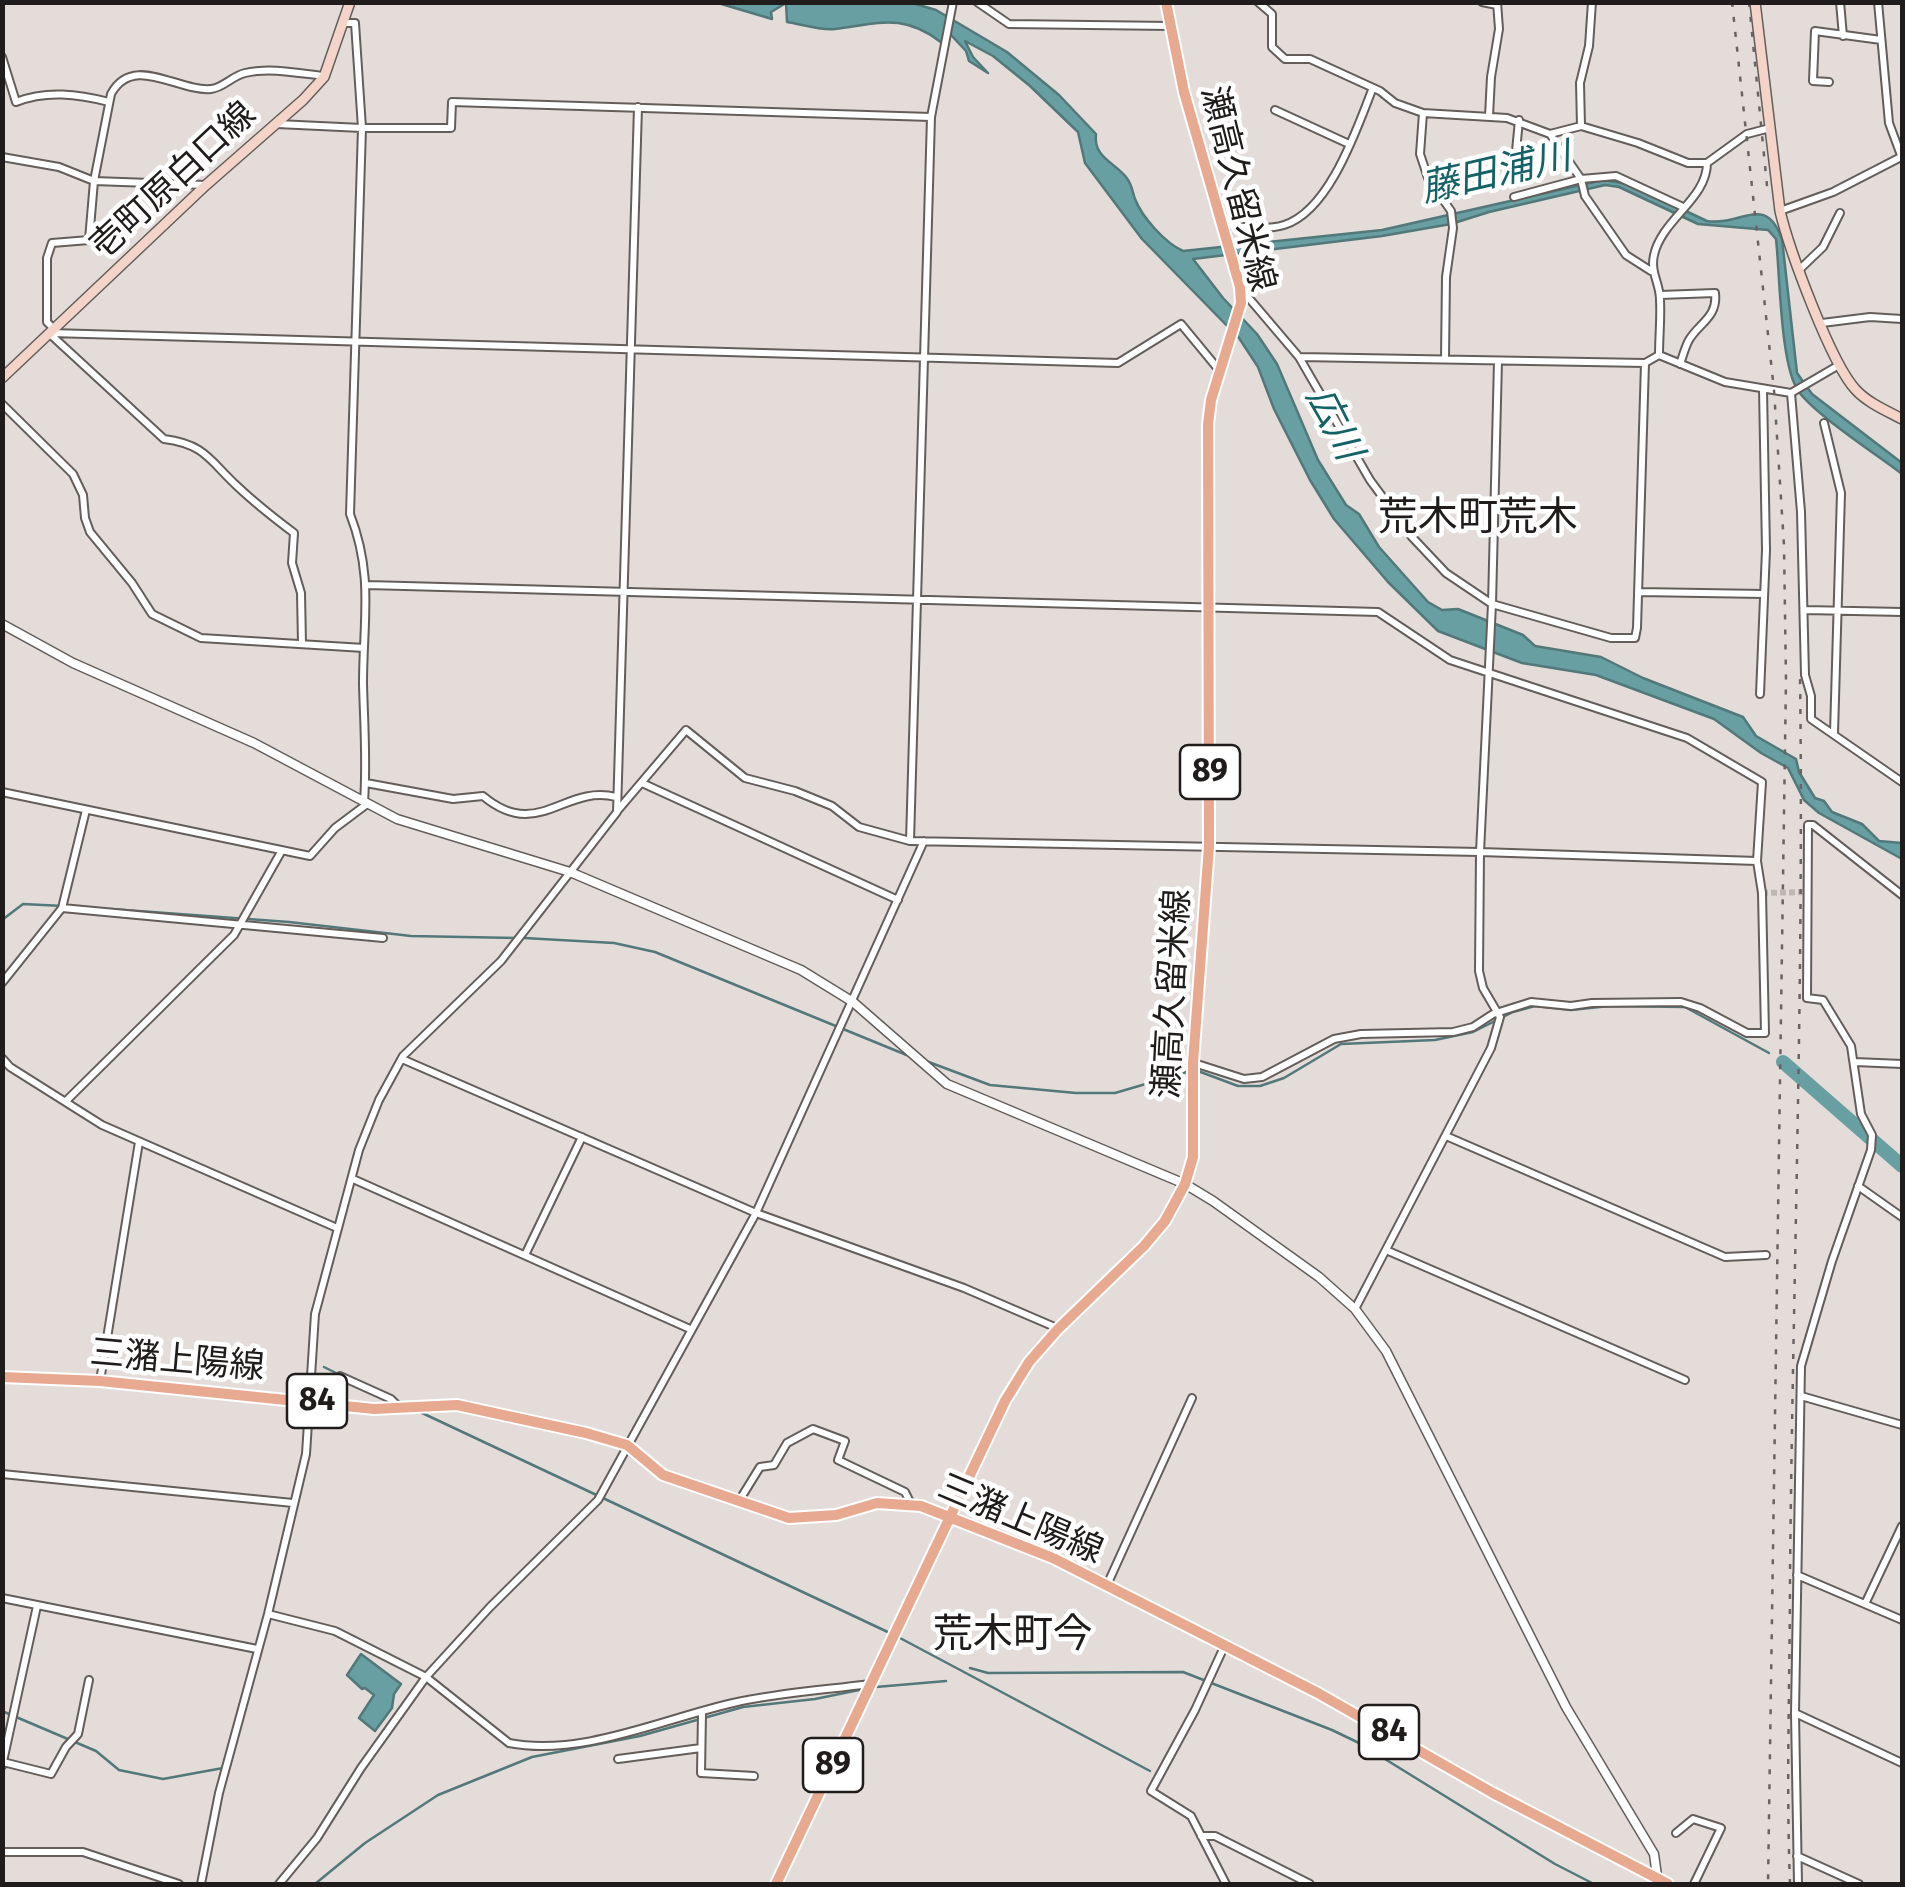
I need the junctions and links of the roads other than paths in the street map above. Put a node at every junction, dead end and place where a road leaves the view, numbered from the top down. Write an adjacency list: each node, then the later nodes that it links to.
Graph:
1 (350, 2): 12 (main road, 壱町原白口線)
2 (977, 2): 13 (street)
3 (1166, 2): 13 (main road, 瀬高久留米線 / 89)
4 (1258, 2): 19 (street)
5 (1482, 2): 11 (street)
6 (1592, 2): 28 (street)
7 (1755, 2): 30 (main road)
8 (1840, 2): 14 (street)
9 (1878, 2): 15 (street)
10 (952, 4): 24 (street)
11 (1497, 4): 25 (street)
12 (343, 24): 17 (main road, 壱町原白口線); 29 (street)
13 (1171, 26): 44 (main road, 瀬高久留米線 / 89)
14 (1843, 36): 15 (street); 18 (street)
15 (1881, 40): 35 (street)
16 (2, 56): 20 (street)
17 (324, 77): 20 (street); 27 (main road, 壱町原白口線)
18 (1829, 82)
19 (1372, 90): 23 (street); 32 (street)
20 (110, 102): 38 (street)
21 (638, 106): 24 (street); 29 (street); 53 (street)
22 (1275, 110): 32 (street)
23 (1422, 113): 25 (street); 57 (street)
24 (932, 116): 56 (street)
25 (1489, 116): 26 (street)
26 (1518, 120): 31 (street); 33 (street)
27 (276, 124): 29 (street); 39 (main road, 壱町原白口線)
28 (1581, 126): 31 (street); 36 (street)
29 (362, 128): 52 (street)
30 (1770, 128): 36 (street); 42 (main road)
31 (1550, 134): 37 (street)
32 (1349, 144): 44 (street)
33 (1516, 151)
34 (2, 157): 38 (street)
35 (1902, 157): 42 (street)
36 (1707, 162): 41 (street)
37 (1581, 179): 40 (street); 41 (street); 46 (street)
38 (94, 181): 39 (street); 51 (street)
39 (206, 185): 51 (main road, 壱町原白口線)
40 (1514, 197)
41 (1684, 207): 46 (street)
42 (1780, 211): 45 (main road)
43 (1840, 213): 45 (street)
44 (1220, 226): 47 (main road, 瀬高久留米線 / 89)
45 (1799, 270): 50 (main road)
46 (1651, 272): 48 (street)
47 (1240, 287): 55 (street); 61 (main road, 瀬高久留米線 / 89)
48 (1660, 294): 54 (street); 60 (street)
49 (1902, 319): 50 (street)
50 (1822, 323): 62 (main road)
51 (52, 332): 52 (street); 63 (main road, 壱町原白口線); 80 (street)
52 (357, 342): 53 (street); 69 (street)
53 (628, 347): 56 (street); 70 (street)
54 (1659, 355): 59 (street); 60 (street)
55 (1299, 357): 57 (street); 75 (street)
56 (924, 358): 61 (street); 73 (street)
57 (1445, 358): 58 (street)
58 (1498, 361): 59 (street); 75 (street)
59 (1646, 363): 71 (street)
60 (1680, 364): 64 (street)
61 (1221, 365): 74 (main road, 瀬高久留米線 / 89)
62 (1840, 366): 65 (street); 67 (main road)
63 (2, 378)
64 (1763, 390): 65 (street); 72 (street)
65 (1792, 392): 76 (street)
66 (2, 404): 80 (street)
67 (1902, 419)
68 (1824, 423): 77 (street)
69 (367, 585): 70 (street); 81 (street)
70 (623, 591): 73 (street); 89 (street)
71 (1639, 592): 72 (street); 75 (street)
72 (1764, 594): 83 (street)
73 (916, 600): 74 (street); 93 (street)
74 (1208, 606): 82 (street); 95 (main road, 瀬高久留米線 / 89)
75 (1492, 607): 82 (street)
76 (1805, 610): 77 (street); 84 (street)
77 (1837, 610): 78 (street); 84 (street)
78 (1902, 612)
79 (2, 624): 90 (street)
80 (302, 644): 81 (street)
81 (364, 648): 86 (street)
82 (1488, 674): 97 (street); 98 (street)
83 (1760, 694)
84 (1834, 734): 85 (street)
85 (1902, 782)
86 (366, 783): 89 (street); 90 (street)
87 (642, 783): 92 (street); 93 (street); 101 (street)
88 (2, 792): 91 (street)
89 (616, 797): 92 (street)
90 (366, 803): 96 (street); 99 (street)
91 (86, 810): 96 (street); 102 (street)
92 (617, 812): 99 (street)
93 (910, 840): 94 (street)
94 (924, 841): 95 (street); 101 (street)
95 (1209, 846): 97 (street); 110 (main road, 瀬高久留米線 / 89)
96 (281, 852): 103 (street)
97 (1480, 852): 98 (street); 107 (street)
98 (1757, 862): 107 (street)
99 (570, 872): 106 (street); 109 (street)
100 (1902, 895): 111 (street)
101 (898, 900): 106 (street)
102 (62, 908): 103 (street); 105 (street)
103 (242, 923): 104 (street); 115 (street)
104 (384, 938)
105 (2, 983)
106 (852, 1002): 120 (street); 122 (street)
107 (1498, 1012): 110 (street); 116 (street)
108 (2, 1058): 113 (street)
109 (402, 1059): 117 (street); 119 (street)
110 (1193, 1062): 120 (main road, 瀬高久留米線 / 89)
111 (1855, 1062): 112 (street); 121 (street)
112 (1902, 1064)
113 (10, 1066): 114 (street); 115 (street)
114 (2, 1074)
115 (66, 1101): 118 (street)
116 (1446, 1136): 125 (street); 127 (street)
117 (582, 1137): 122 (street); 126 (street)
118 (139, 1142): 124 (street); 133 (street)
119 (352, 1178): 124 (street); 126 (street)
120 (1185, 1184): 128 (street); 130 (main road, 瀬高久留米線 / 89)
121 (1858, 1186): 123 (street); 135 (street)
122 (756, 1214): 129 (street); 130 (street)
123 (1902, 1217)
124 (337, 1228): 137 (street)
125 (1386, 1250): 128 (street); 134 (street)
126 (526, 1254): 129 (street)
127 (1766, 1256)
128 (1355, 1309): 171 (street)
129 (690, 1329): 140 (street)
130 (1058, 1329): 145 (main road, 瀬高久留米線 / 89)
131 (2, 1376): 133 (main road, 三潴上陽線 / 84)
132 (340, 1376): 138 (street)
133 (100, 1380): 137 (main road, 三潴上陽線 / 84)
134 (1684, 1380)
135 (1801, 1396): 139 (street); 147 (street)
136 (1192, 1398): 148 (street)
137 (311, 1400): 138 (main road, 三潴上陽線 / 84); 143 (street)
138 (399, 1407): 140 (main road, 三潴上陽線 / 84)
139 (1902, 1425)
140 (627, 1446): 142 (main road, 三潴上陽線 / 84); 156 (street)
141 (2, 1474): 143 (street)
142 (738, 1502): 144 (main road, 三潴上陽線 / 84); 144 (street)
143 (293, 1503): 152 (street)
144 (912, 1505): 145 (main road, 三潴上陽線 / 84)
145 (951, 1516): 148 (main road, 三潴上陽線 / 84); 158 (main road, 瀬高久留米線 / 89)
146 (1902, 1526): 150 (street)
147 (1797, 1574): 150 (street); 160 (street)
148 (1106, 1586): 154 (main road, 三潴上陽線 / 84)
149 (2, 1598): 151 (street)
150 (1865, 1604): 153 (street)
151 (37, 1606): 155 (street); 163 (street)
152 (268, 1614): 155 (street); 156 (street)
153 (1902, 1620)
154 (1224, 1647): 167 (street); 171 (main road, 三潴上陽線 / 84)
155 (258, 1649): 174 (street)
156 (426, 1677): 159 (street); 175 (street)
157 (90, 1680): 163 (street)
158 (871, 1684): 159 (street); 176 (main road, 瀬高久留米線 / 89)
159 (702, 1713): 161 (street)
160 (1795, 1713): 164 (street); 169 (street)
161 (701, 1748): 162 (street); 165 (street)
162 (618, 1759)
163 (3, 1764)
164 (1902, 1764)
165 (754, 1776)
166 (1676, 1833): 180 (street)
167 (1200, 1836): 177 (street); 178 (street)
168 (2, 1852): 170 (street)
169 (1797, 1856): 181 (street); 182 (street)
170 (147, 1874): 172 (street); 173 (street)
171 (1657, 1876): 179 (main road, 三潴上陽線 / 84)
172 (142, 1884)
173 (179, 1884)
174 (201, 1884)
175 (279, 1884)
176 (776, 1884)
177 (1226, 1884)
178 (1310, 1884)
179 (1668, 1884)
180 (1694, 1884)
181 (1798, 1884)
182 (1859, 1884)

